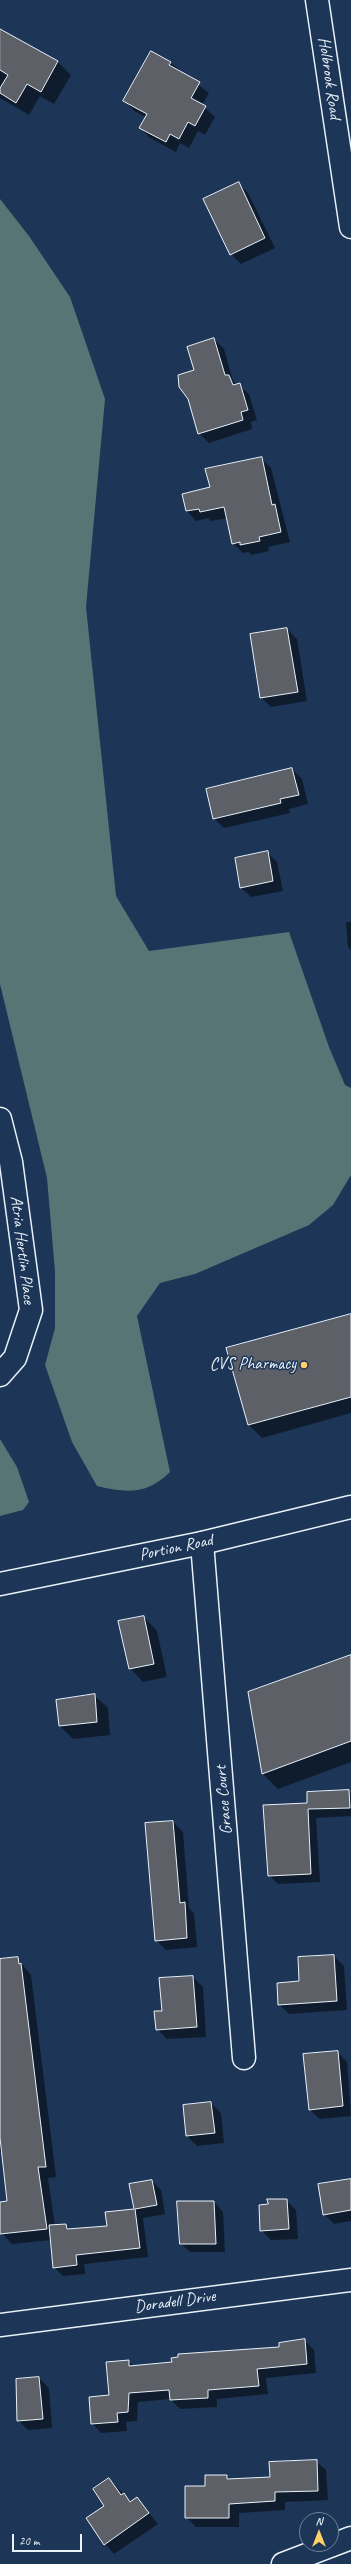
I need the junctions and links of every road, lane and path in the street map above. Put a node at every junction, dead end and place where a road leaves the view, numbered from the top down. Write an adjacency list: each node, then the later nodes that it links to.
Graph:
1 (318, 0): 2 (street, Holbrook Road)
2 (351, 227)
3 (0, 1119): 4 (street, Atria Hertlin Place)
4 (0, 1374)
5 (351, 1507): 6 (street, Portion Road)
6 (202, 1543): 7 (street, Portion Road); 8 (street, Grace Court)
7 (0, 1584)
8 (244, 2058)
9 (351, 2280): 10 (street, Doradell Drive)
10 (0, 2325)
11 (351, 2538): 12 (street)
12 (283, 2564)

